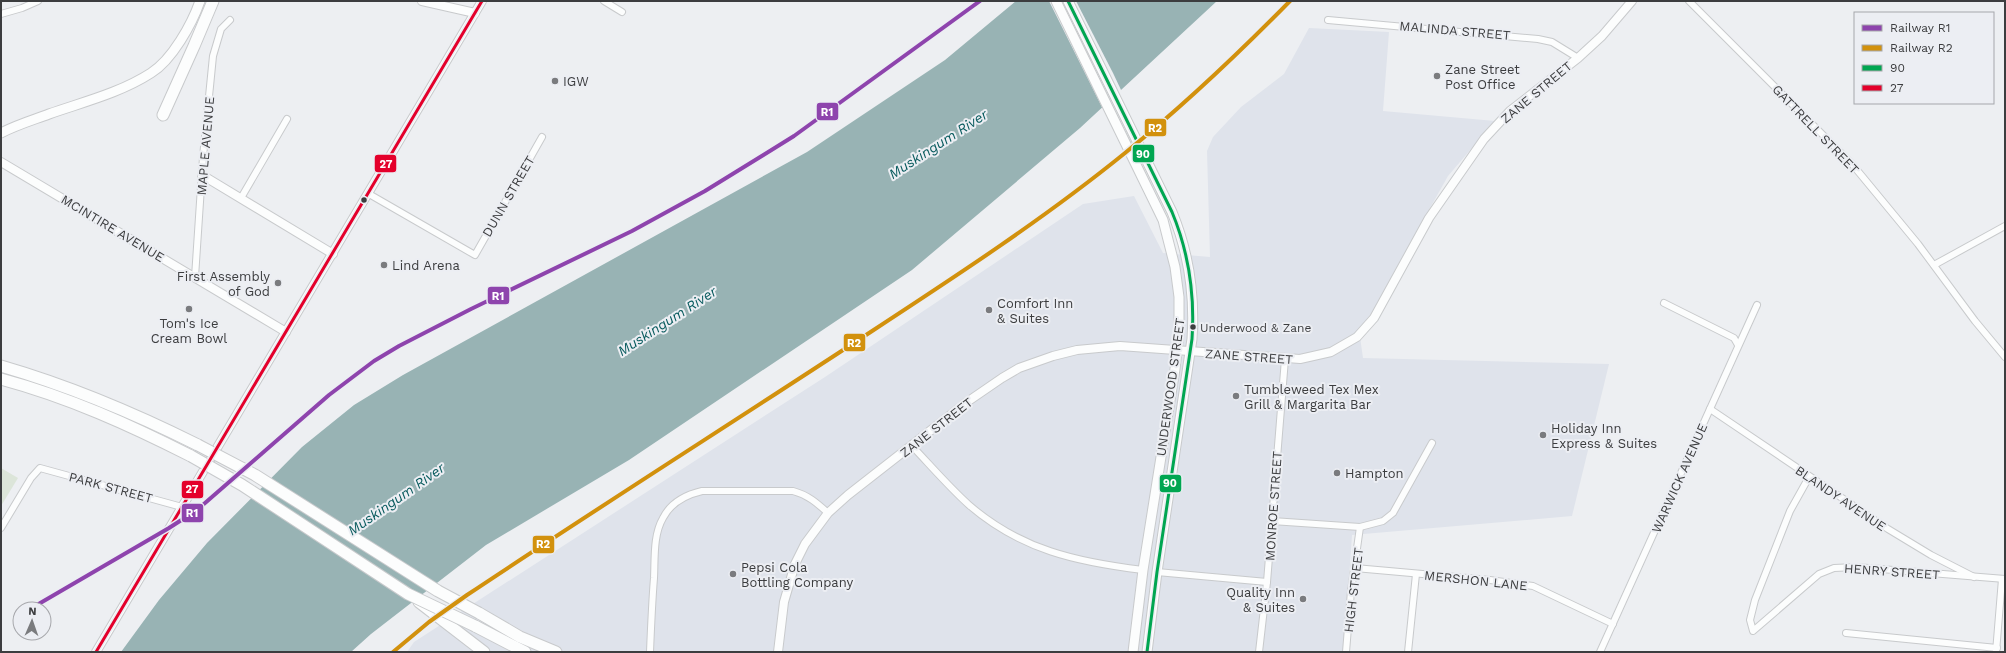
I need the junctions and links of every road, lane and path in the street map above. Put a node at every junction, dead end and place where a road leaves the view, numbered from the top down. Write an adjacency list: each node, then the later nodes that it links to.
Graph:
1 (38, 1): 13 (street)
2 (200, 1): 19 (main road)
3 (213, 1): 17 (highway)
4 (422, 1): 12 (main road)
5 (482, 1): 12 (main road)
6 (604, 1): 11 (street)
7 (1056, 1): 33 (main road, UNDERWOOD STREET)
8 (1068, 1): 34 (main road, UNDERWOOD STREET)
9 (1632, 1): 16 (main road, ZANE STREET)
10 (1689, 1): 27 (street, GATTRELL STREET)
11 (622, 12)
12 (475, 13): 23 (main road)
13 (1, 14)
14 (230, 20): 22 (street, MAPLE AVENUE)
15 (1328, 20): 16 (street, MALINDA STREET)
16 (1578, 58): 36 (main road, ZANE STREET)
17 (163, 115)
18 (288, 119): 24 (street)
19 (1, 134)
20 (542, 137): 23 (street, DUNN STREET)
21 (1, 162): 28 (main road, MCINTIRE AVENUE)
22 (202, 175): 24 (main road); 28 (street, MAPLE AVENUE)
23 (369, 194): 26 (main road)
24 (241, 198): 26 (main road)
25 (2005, 226): 27 (street)
26 (333, 254): 31 (main road)
27 (1934, 265): 35 (street, GATTRELL STREET)
28 (195, 277): 31 (main road, MCINTIRE AVENUE)
29 (1664, 303): 32 (street)
30 (1756, 305): 32 (street, WARWICK AVENUE)
31 (286, 332): 43 (main road)
32 (1738, 345): 39 (street, WARWICK AVENUE)
33 (1177, 350): 34 (main road, ZANE STREET); 41 (main road, ZANE STREET); 49 (main road, UNDERWOOD STREET)
34 (1190, 352): 36 (main road, ZANE STREET); 50 (main road, UNDERWOOD STREET)
35 (2005, 357)
36 (1285, 359): 45 (street, MONROE STREET)
37 (1, 366): 62 (highway, bridge)
38 (1, 379): 55 (highway, bridge)
39 (1710, 409): 42 (street, BLANDY AVENUE); 56 (street, WARWICK AVENUE)
40 (1432, 443): 47 (street)
41 (912, 446): 44 (main road, ZANE STREET); 49 (street)
42 (1808, 477): 52 (street, BLANDY AVENUE); 52 (street, HENRY STREET)
43 (182, 507): 46 (street, PARK STREET); 59 (main road)
44 (828, 513): 63 (street); 64 (main road, ZANE STREET)
45 (1272, 521): 47 (street); 54 (street, MONROE STREET)
46 (1, 528)
47 (1360, 528): 48 (street, HIGH STREET)
48 (1354, 568): 51 (street, MERSHON LANE); 68 (street, HIGH STREET)
49 (1143, 570): 65 (main road, UNDERWOOD STREET)
50 (1157, 572): 54 (street); 66 (main road, UNDERWOOD STREET)
51 (1416, 574): 56 (street, MERSHON LANE); 69 (street)
52 (1977, 578): 53 (street, HENRY STREET)
53 (2003, 579): 58 (street)
54 (1268, 582): 67 (street, MONROE STREET)
55 (408, 594): 60 (highway, bridge); 61 (highway, bridge)
56 (1613, 624): 70 (street, WARWICK AVENUE)
57 (1846, 633): 58 (street)
58 (1996, 650)
59 (96, 652)
60 (484, 652)
61 (525, 652)
62 (556, 652)
63 (650, 652)
64 (778, 652)
65 (1133, 652)
66 (1147, 652)
67 (1259, 652)
68 (1346, 652)
69 (1408, 652)
70 (1600, 652)

